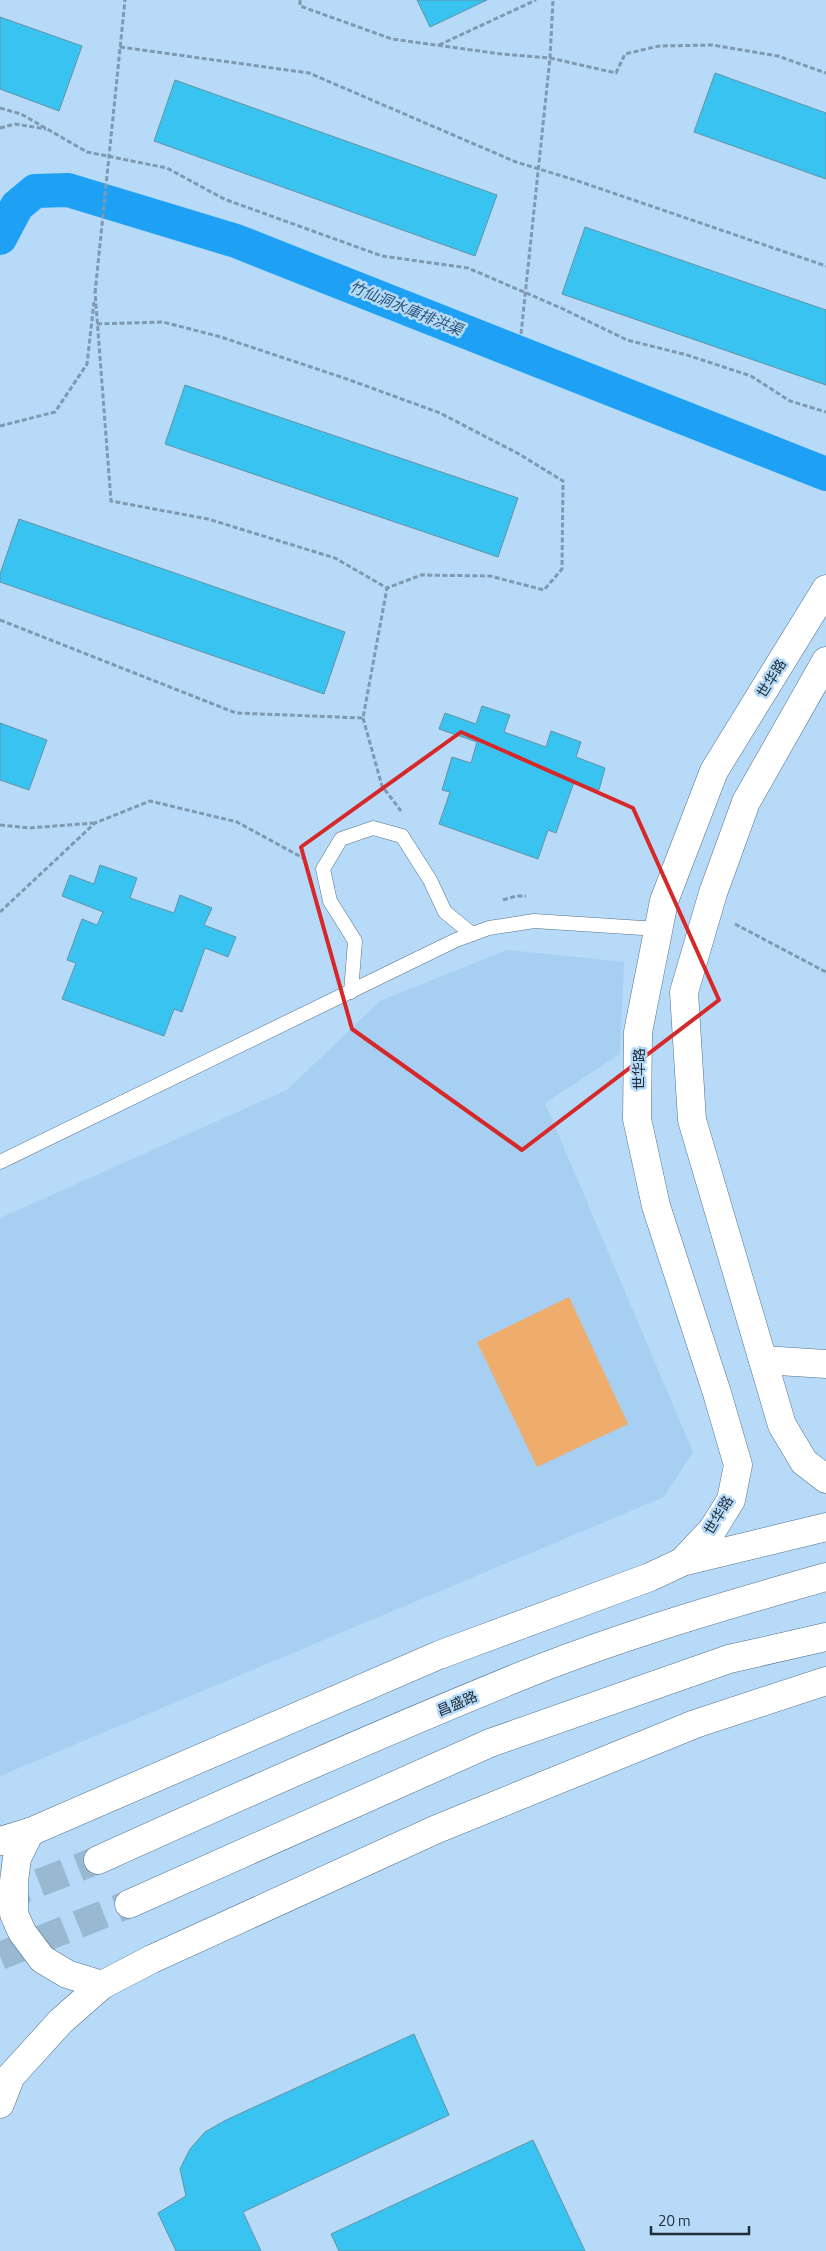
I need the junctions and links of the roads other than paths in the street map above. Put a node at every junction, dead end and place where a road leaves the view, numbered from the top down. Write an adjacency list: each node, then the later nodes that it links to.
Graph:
1 (826, 588): 3 (main road, 世华路)
2 (826, 661): 7 (main road)
3 (658, 929): 4 (lane); 11 (main road, 世华路)
4 (472, 934): 5 (lane); 5 (lane)
5 (351, 992): 6 (lane)
6 (0, 1162)
7 (763, 1360): 8 (main road); 9 (main road)
8 (826, 1364)
9 (826, 1479)
10 (826, 1527): 11 (main road)
11 (682, 1562): 15 (main road)
12 (826, 1576): 17 (main road, 昌盛路)
13 (826, 1637): 18 (main road)
14 (826, 1681): 19 (main road)
15 (30, 1832): 16 (main road); 19 (main road)
16 (0, 1840)
17 (98, 1860)
18 (129, 1904)
19 (102, 1985): 20 (main road)
20 (0, 2104)

